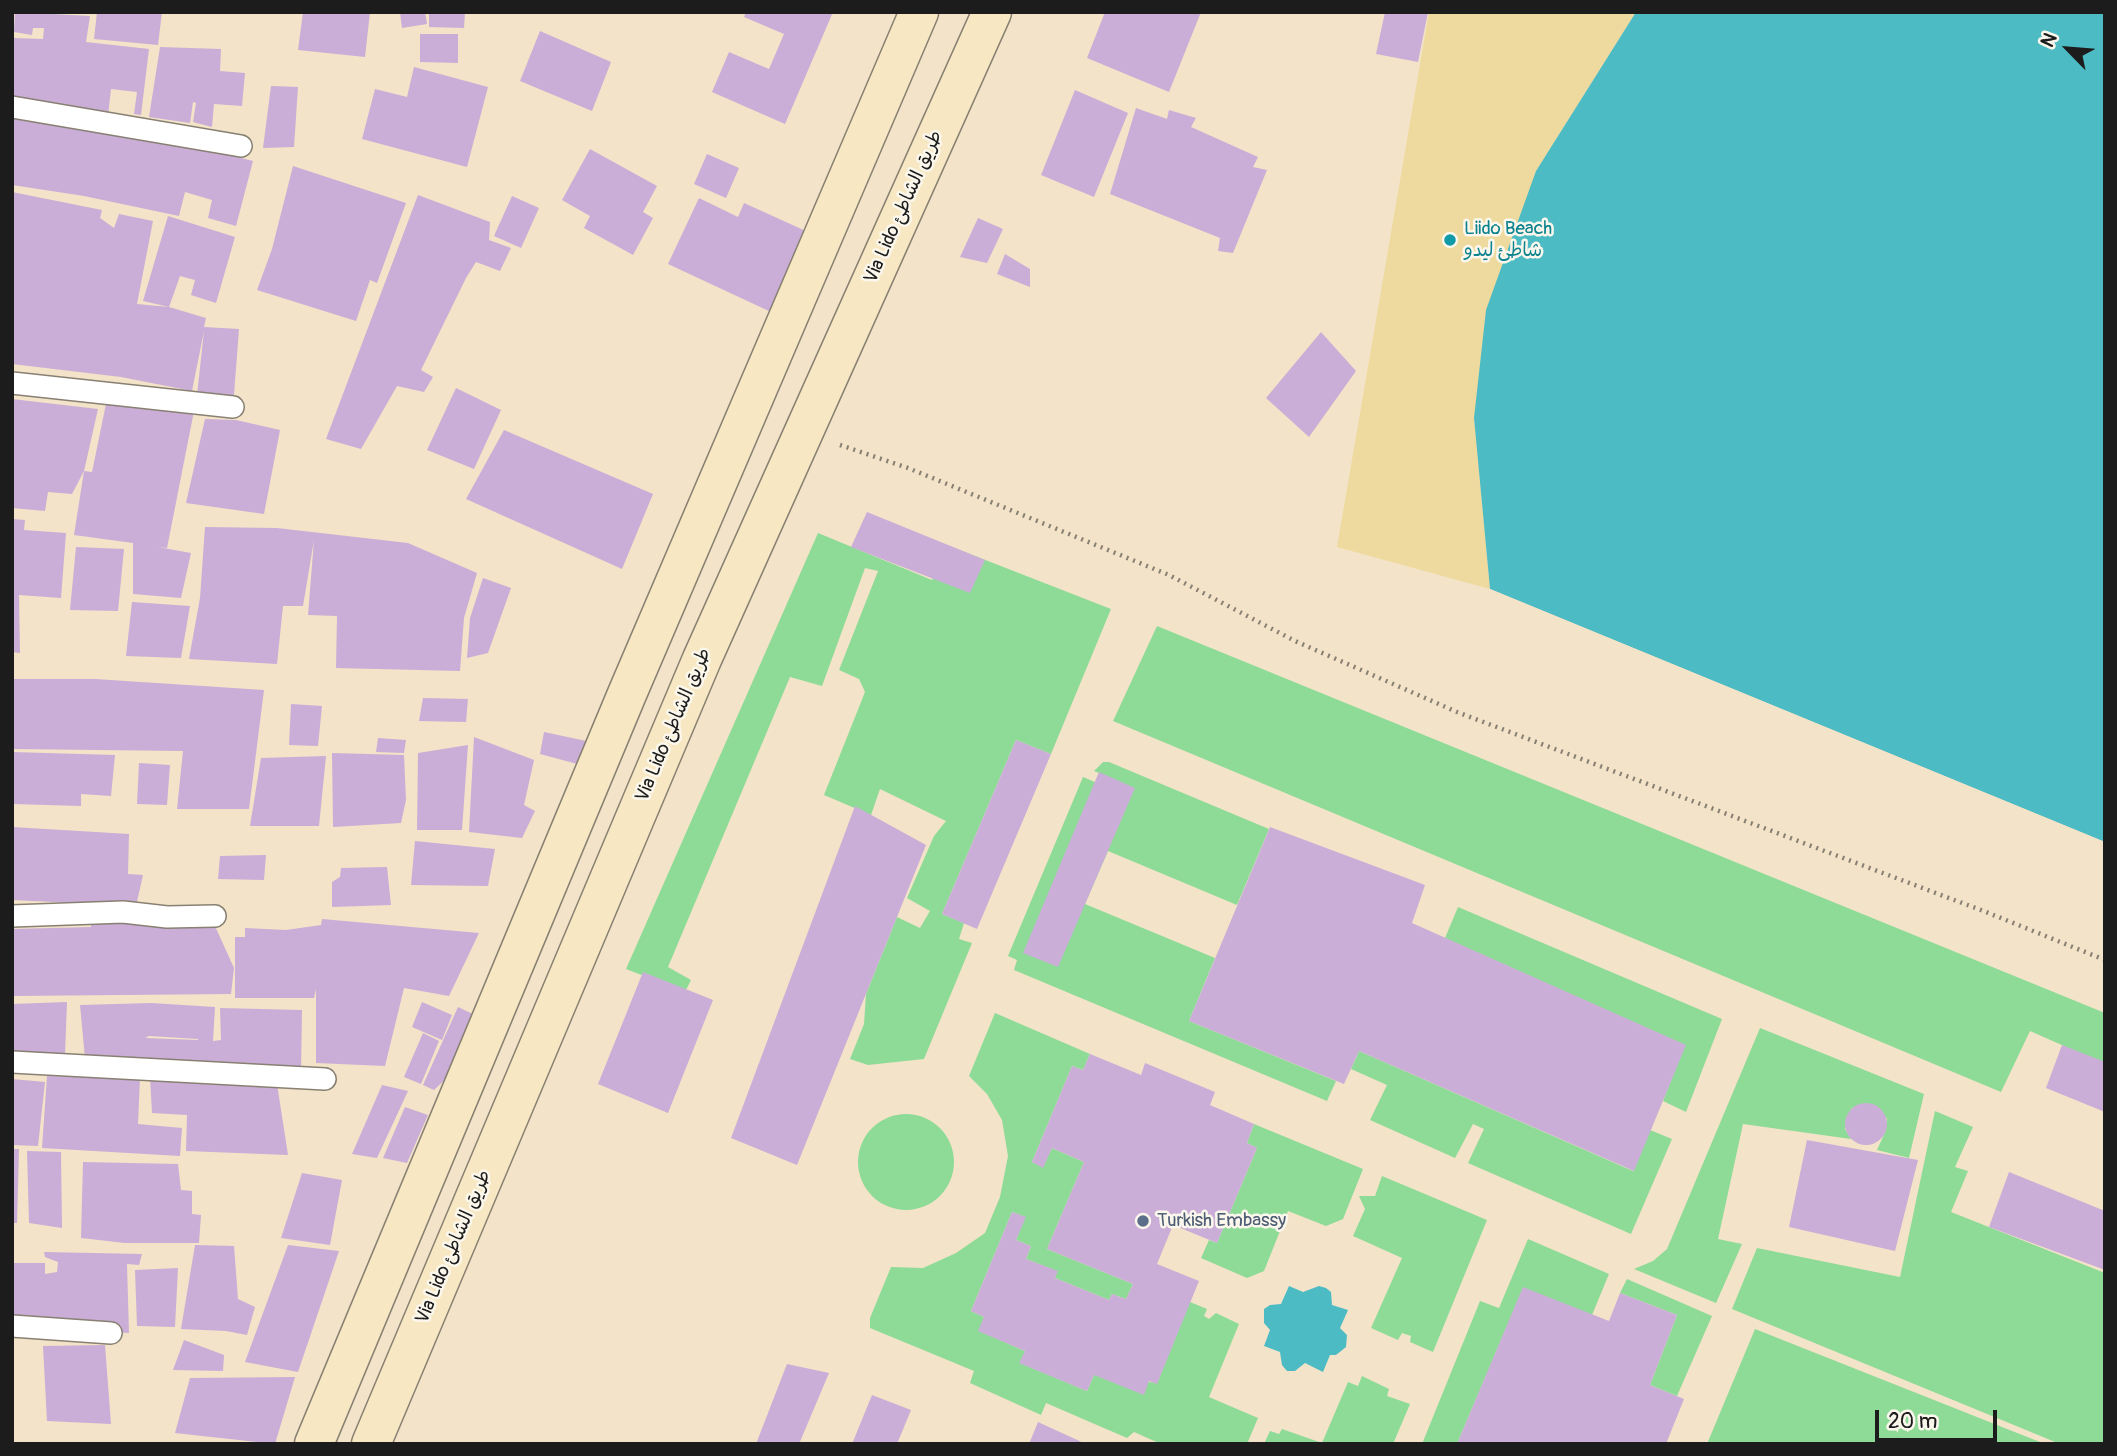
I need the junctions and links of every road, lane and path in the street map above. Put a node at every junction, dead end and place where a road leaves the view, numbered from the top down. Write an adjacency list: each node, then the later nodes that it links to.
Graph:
1 (919, 12): 15 (main road)
2 (992, 12): 7 (main road, Via Lido طريق الشاطئ)
3 (12, 107): 4 (lane)
4 (241, 146)
5 (12, 383): 6 (lane)
6 (233, 407)
7 (803, 432): 10 (path); 16 (main road, Via Lido طريق الشاطئ)
8 (12, 916): 9 (lane)
9 (215, 916)
10 (2105, 960)
11 (12, 1062): 12 (lane)
12 (326, 1079)
13 (12, 1326): 14 (lane)
14 (111, 1333)
15 (314, 1444)
16 (371, 1444)

